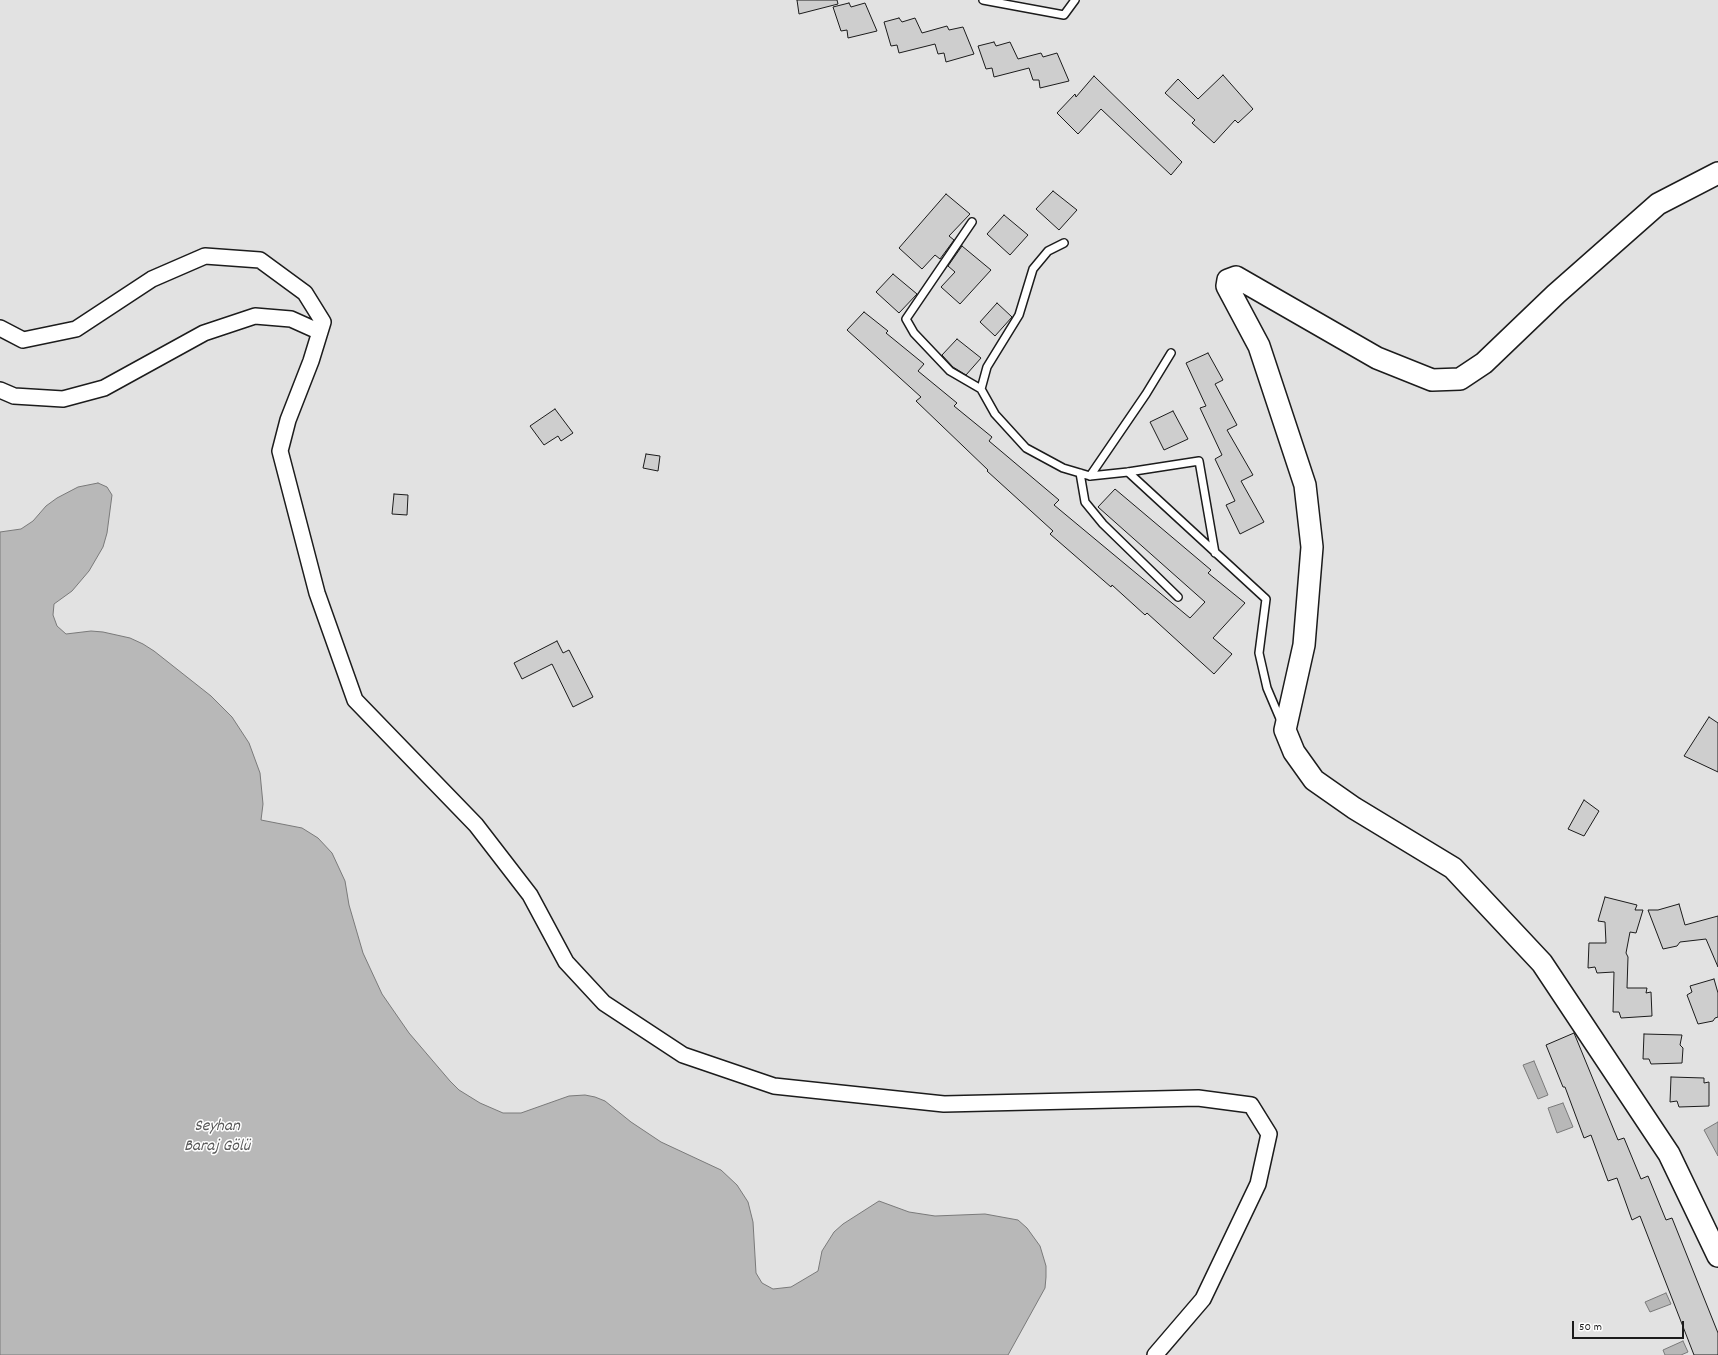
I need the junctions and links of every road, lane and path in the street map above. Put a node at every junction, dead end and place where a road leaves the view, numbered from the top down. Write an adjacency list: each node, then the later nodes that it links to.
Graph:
1 (984, 0): 2 (lane)
2 (1075, 0)
3 (1718, 173): 16 (street)
4 (972, 222): 9 (lane)
5 (1064, 243): 9 (lane)
6 (0, 328): 7 (street)
7 (320, 332): 10 (street); 18 (street)
8 (1171, 353): 13 (lane)
9 (981, 389): 12 (lane)
10 (0, 390)
11 (1128, 472): 13 (lane); 14 (lane); 14 (lane)
12 (1080, 473): 13 (lane); 15 (lane)
13 (1090, 476)
14 (1215, 553): 16 (lane)
15 (1178, 597)
16 (1285, 730): 17 (street)
17 (1718, 1256)
18 (1155, 1355)

